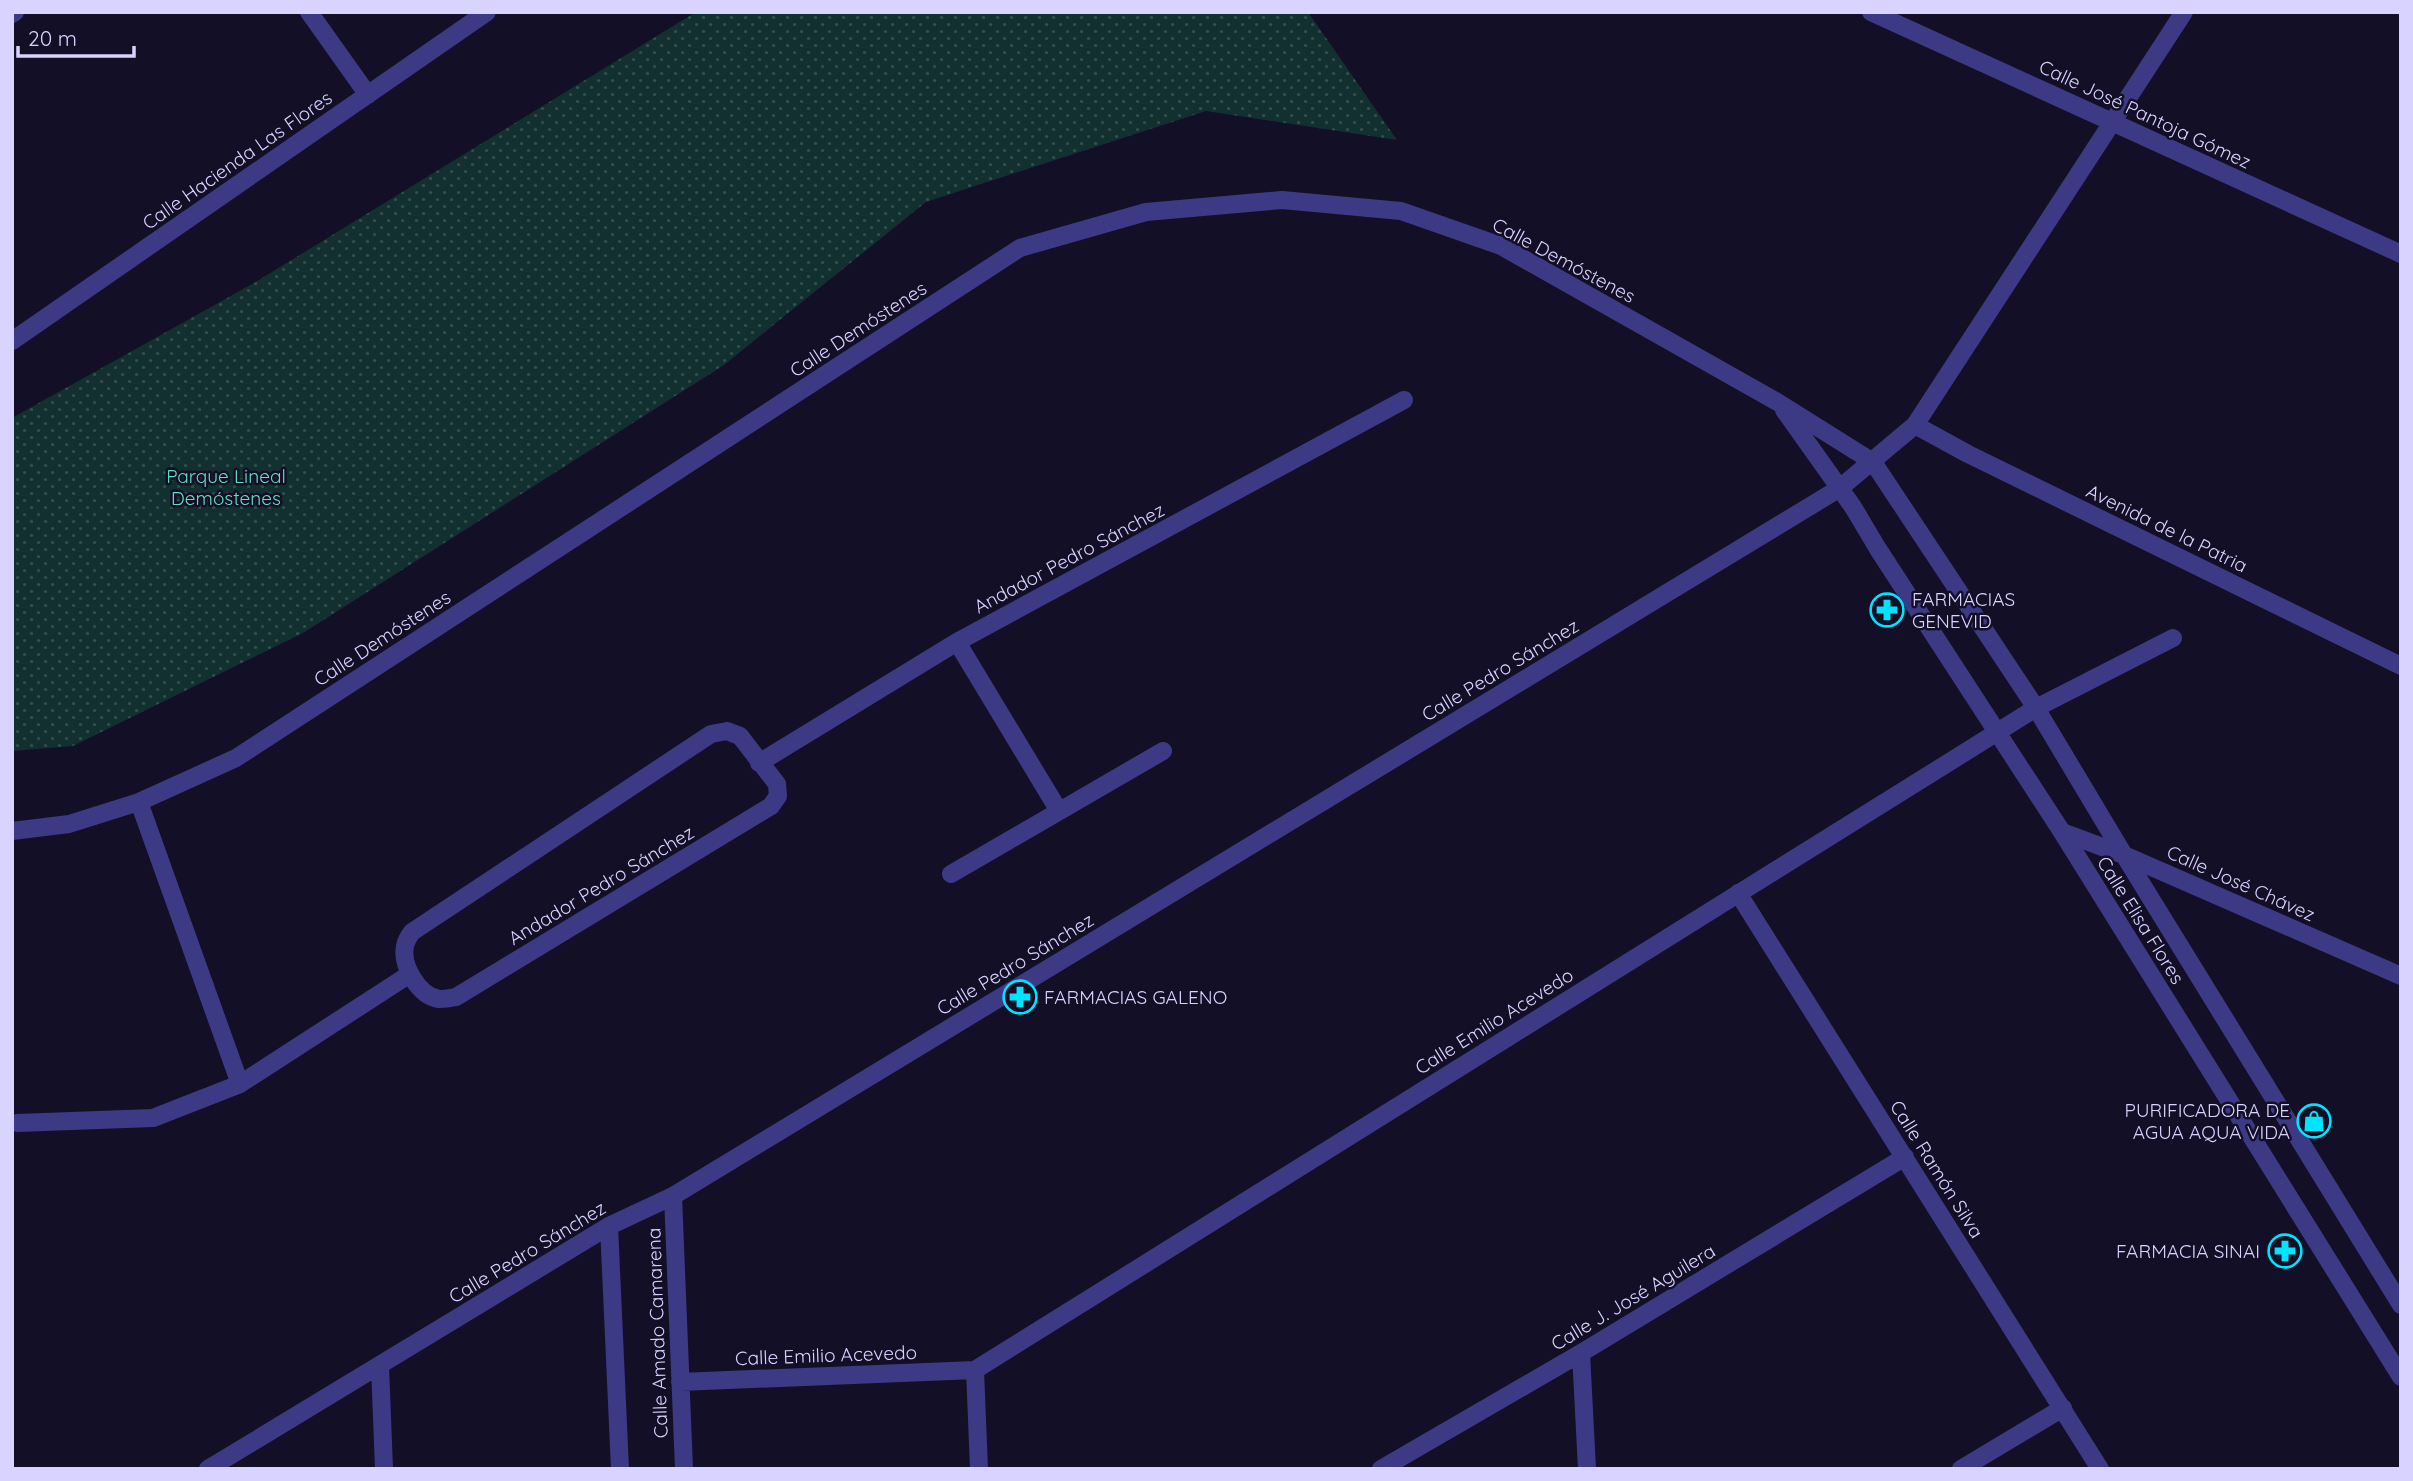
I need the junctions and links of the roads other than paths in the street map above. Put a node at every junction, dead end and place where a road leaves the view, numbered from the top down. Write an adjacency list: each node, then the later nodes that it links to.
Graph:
1 (309, 12): 5 (street)
2 (486, 12): 5 (street, Calle Hacienda Las Flores)
3 (1871, 12): 6 (street, Calle José Pantoja Gómez)
4 (2184, 12): 6 (street, Calle Pedro Sánchez)
5 (368, 95): 8 (street, Calle Hacienda Las Flores)
6 (2113, 122): 7 (street, Calle José Pantoja Gómez); 11 (street, Calle Pedro Sánchez)
7 (2401, 254)
8 (12, 341)
9 (1404, 400): 15 (street, Andador Pedro Sánchez)
10 (1779, 403): 12 (street, Calle Demóstenes); 13 (street, Calle Demóstenes); 21 (street, Calle Demóstenes)
11 (1916, 425): 12 (street, Calle Pedro Sánchez); 16 (street, Avenida de la Patria)
12 (1873, 462): 13 (street, Calle Pedro Sánchez); 17 (street, Calle Elisa Flores)
13 (1840, 488): 18 (street, Calle Elisa Flores); 33 (street, Calle Pedro Sánchez)
14 (2173, 638): 17 (street, Calle Emilio Acevedo)
15 (957, 642): 20 (street, Andador Pedro Sánchez); 22 (street)
16 (2401, 666)
17 (2036, 708): 18 (street, Calle Emilio Acevedo); 25 (street, Calle Elisa Flores)
18 (1997, 732): 24 (street, Calle Elisa Flores); 27 (street, Calle Emilio Acevedo)
19 (1163, 751): 22 (street)
20 (759, 763): 28 (street, Andador Pedro Sánchez); 28 (street, Andador Pedro Sánchez)
21 (139, 802): 23 (street, Calle Demóstenes); 30 (street)
22 (1059, 811): 26 (street)
23 (12, 831)
24 (2062, 832): 25 (street, Calle José Chávez); 39 (street, Calle Elisa Flores)
25 (2124, 855): 29 (street, Calle José Chávez); 35 (street, Calle Elisa Flores)
26 (951, 874)
27 (1738, 893): 32 (street, Calle Ramón Silva); 38 (street, Calle Emilio Acevedo)
28 (410, 974): 30 (street)
29 (2401, 976)
30 (240, 1084): 31 (street)
31 (14, 1126)
32 (1905, 1157): 36 (street, Calle J. José Aguilera); 41 (street, Calle Ramón Silva)
33 (673, 1196): 34 (street, Calle Pedro Sánchez); 40 (street, Calle Amado Camarena)
34 (608, 1226): 37 (street, Calle Pedro Sánchez); 44 (street)
35 (2401, 1305)
36 (1581, 1353): 47 (street, Calle J. José Aguilera); 48 (street)
37 (380, 1366): 42 (street, Calle Pedro Sánchez); 43 (street)
38 (975, 1370): 40 (street, Calle Emilio Acevedo); 46 (street)
39 (2401, 1377)
40 (680, 1382): 45 (street, Calle Amado Camarena)
41 (2063, 1408): 49 (street); 50 (street, Calle Ramón Silva)
42 (208, 1469)
43 (384, 1469)
44 (620, 1469)
45 (684, 1469)
46 (979, 1469)
47 (1381, 1469)
48 (1587, 1469)
49 (1961, 1469)
50 (2100, 1469)

